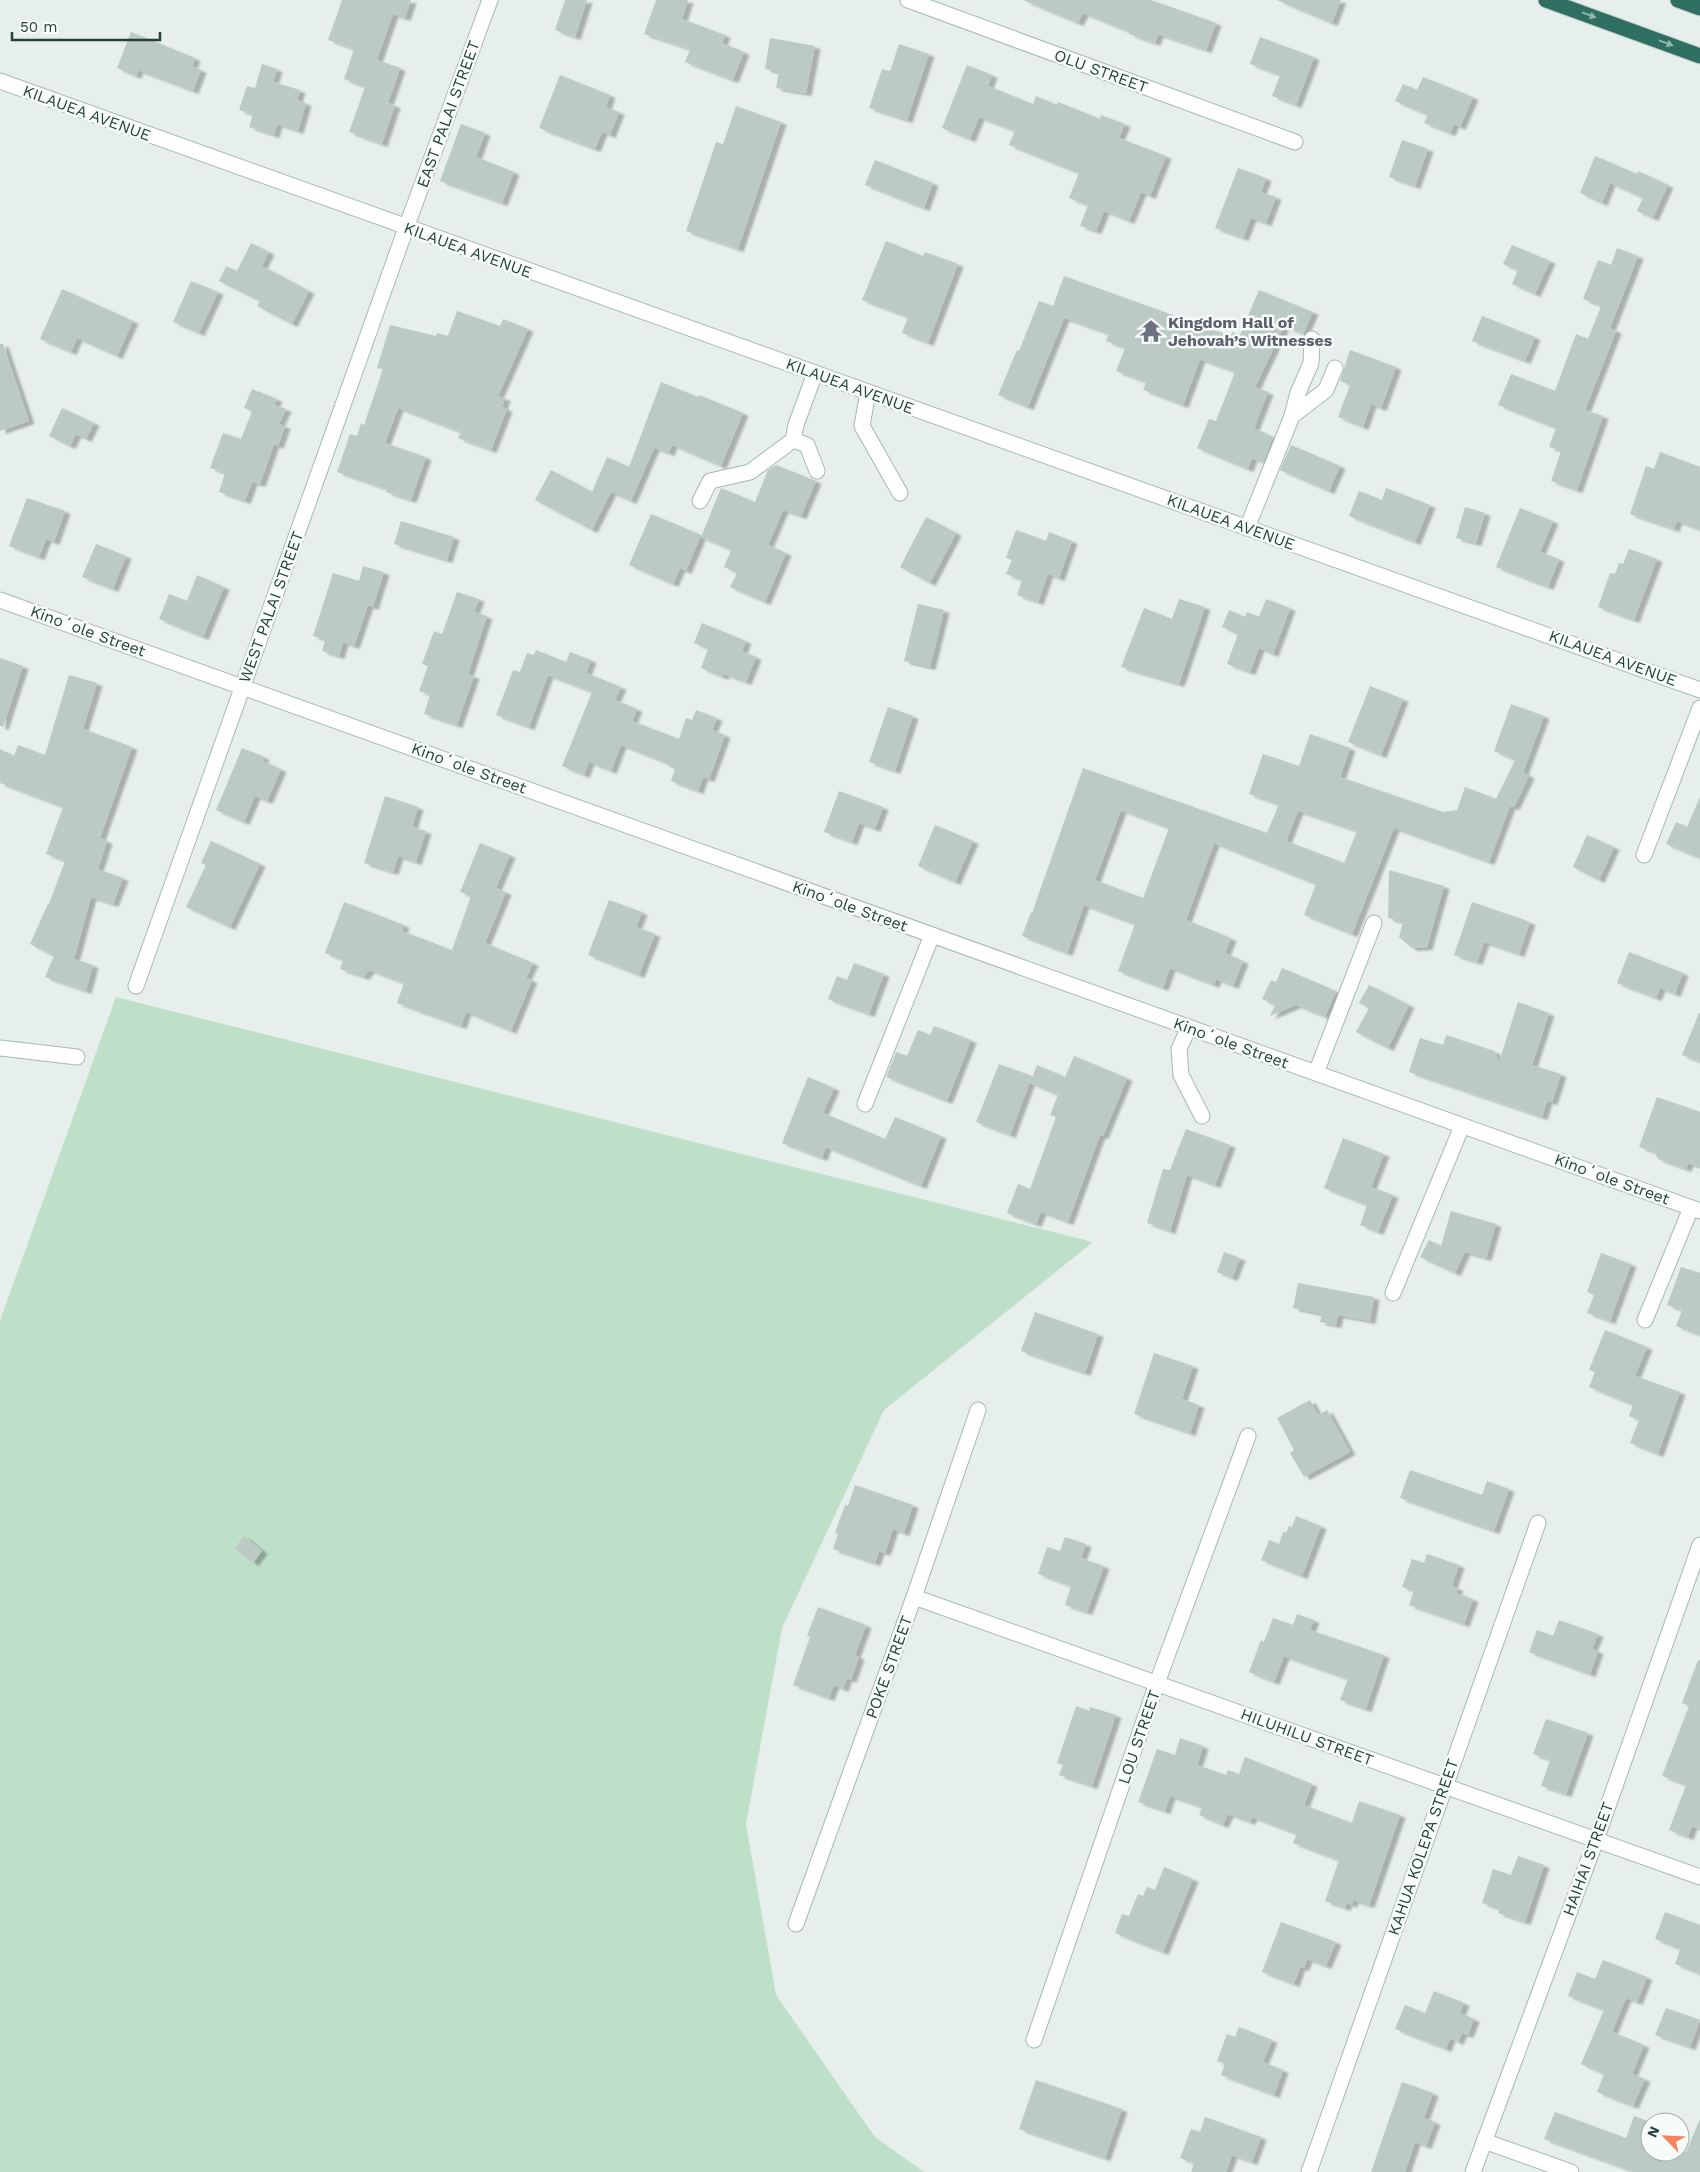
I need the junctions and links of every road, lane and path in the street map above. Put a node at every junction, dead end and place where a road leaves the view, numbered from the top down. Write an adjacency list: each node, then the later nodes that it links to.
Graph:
1 (490, 0): 9 (street, EAST PALAI STREET)
2 (908, 0): 8 (street, OLU STREET)
3 (1546, 0): 6 (highway, one-way to 6)
4 (1678, 0): 5 (highway)
5 (1699, 7)
6 (1700, 56)
7 (0, 81): 9 (street, KILAUEA AVENUE)
8 (1295, 142)
9 (406, 228): 12 (street, KILAUEA AVENUE); 21 (street, WEST PALAI STREET)
10 (1312, 338): 14 (street)
11 (1335, 368): 14 (street)
12 (815, 373): 13 (street, KILAUEA AVENUE); 15 (street)
13 (868, 392): 17 (street); 19 (street, KILAUEA AVENUE)
14 (1292, 416): 19 (street)
15 (793, 440): 16 (street); 18 (street)
16 (817, 472)
17 (900, 493)
18 (700, 501)
19 (1247, 528): 22 (street, KILAUEA AVENUE)
20 (0, 600): 21 (street, Kinoʻole Street)
21 (243, 687): 26 (street, Kinoʻole Street); 27 (street, WEST PALAI STREET)
22 (1700, 690)
23 (1700, 708): 24 (street)
24 (1644, 855)
25 (1374, 923): 31 (street)
26 (932, 935): 28 (street, Kinoʻole Street); 32 (street)
27 (136, 986)
28 (1189, 1027): 31 (street, Kinoʻole Street); 33 (street)
29 (0, 1048): 30 (street)
30 (77, 1057)
31 (1316, 1073): 34 (street, Kinoʻole Street)
32 (864, 1104)
33 (1202, 1116)
34 (1462, 1126): 35 (street, Kinoʻole Street); 36 (street)
35 (1696, 1209): 37 (street)
36 (1393, 1293)
37 (1645, 1320)
38 (978, 1410): 42 (street, POKE STREET)
39 (1248, 1436): 43 (street, LOU STREET)
40 (1538, 1523): 44 (street, KAHUA KOLEPA STREET)
41 (1700, 1545): 45 (street, HAIHAI STREET)
42 (914, 1597): 43 (street, HILUHILU STREET); 47 (street, POKE STREET)
43 (1157, 1684): 44 (street, HILUHILU STREET); 48 (street, LOU STREET)
44 (1445, 1786): 45 (street, HILUHILU STREET); 50 (street, KAHUA KOLEPA STREET)
45 (1596, 1840): 46 (street, HILUHILU STREET); 49 (street, HAIHAI STREET)
46 (1700, 1877)
47 (796, 1924)
48 (1034, 2040)
49 (1484, 2141): 51 (street, HAIHAI STREET); 52 (street)
50 (1309, 2172)
51 (1473, 2172)
52 (1571, 2172)

